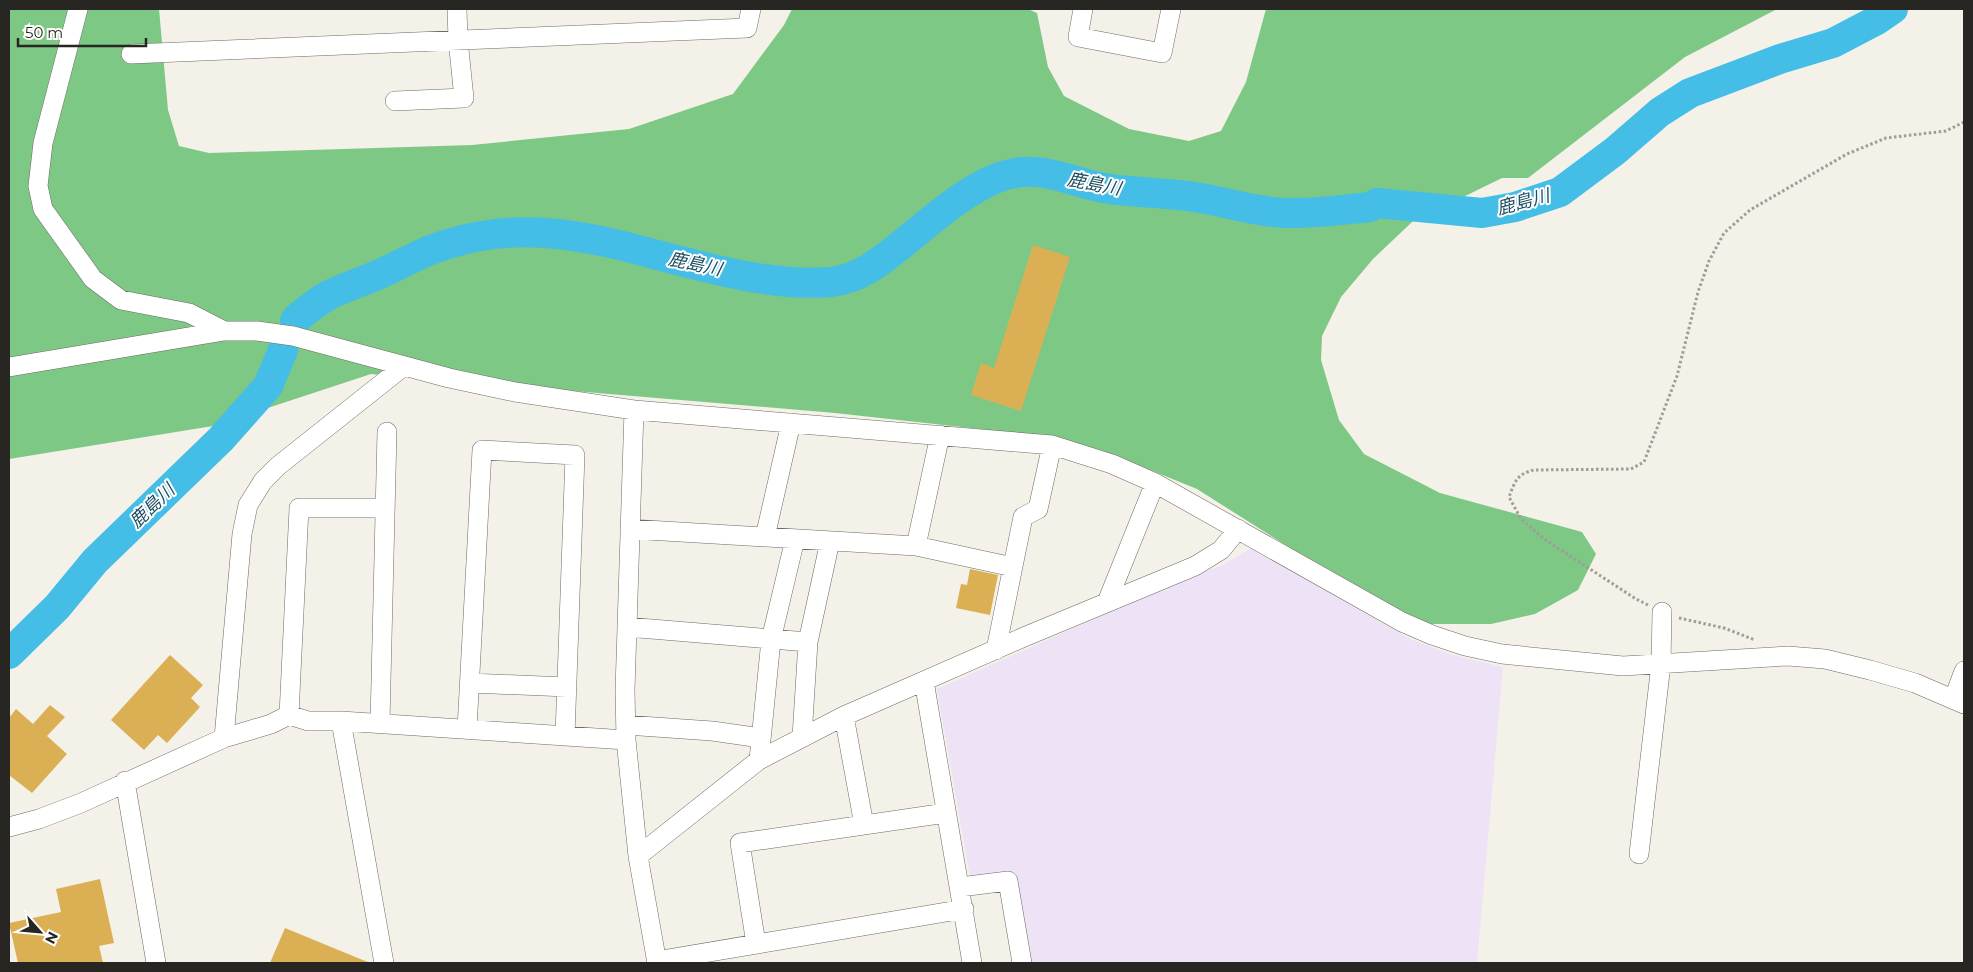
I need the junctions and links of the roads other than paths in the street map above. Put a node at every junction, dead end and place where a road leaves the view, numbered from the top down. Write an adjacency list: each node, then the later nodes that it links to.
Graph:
1 (78, 9): 9 (street)
2 (457, 9): 6 (street)
3 (751, 9): 6 (street)
4 (1083, 9): 5 (street)
5 (1170, 9)
6 (458, 40): 7 (street); 8 (street)
7 (131, 54)
8 (395, 101)
9 (224, 331): 10 (street); 11 (street)
10 (404, 366): 12 (street); 46 (street)
11 (9, 367)
12 (634, 410): 13 (street); 19 (street)
13 (791, 423): 15 (street); 21 (street)
14 (387, 432): 18 (street)
15 (940, 436): 16 (street); 24 (street)
16 (1052, 446): 17 (street); 25 (street)
17 (1155, 483): 20 (street); 26 (street)
18 (385, 508): 38 (street); 41 (street)
19 (630, 529): 21 (street); 28 (street)
20 (1238, 529): 26 (street); 32 (street)
21 (765, 537): 22 (street)
22 (795, 539): 23 (street); 29 (street)
23 (830, 541): 24 (street); 30 (street)
24 (916, 546): 25 (street)
25 (1013, 567): 31 (street)
26 (1107, 602): 31 (street)
27 (1662, 612): 32 (street)
28 (627, 627): 29 (street); 43 (street)
29 (771, 640): 30 (street); 47 (street)
30 (808, 642): 45 (street)
31 (996, 650): 34 (street)
32 (1661, 664): 37 (street); 53 (street)
33 (1964, 671): 37 (street)
34 (924, 681): 39 (street); 50 (street)
35 (470, 683): 36 (street); 36 (street); 42 (street)
36 (567, 687): 44 (street)
37 (1959, 701)
38 (289, 716): 40 (street); 46 (street)
39 (844, 716): 45 (street); 51 (street)
40 (341, 721): 41 (street); 60 (street)
41 (380, 723): 42 (street)
42 (467, 729): 44 (street)
43 (626, 732): 44 (street); 47 (street); 54 (street)
44 (565, 736)
45 (802, 737): 48 (street)
46 (224, 738): 49 (street)
47 (761, 738): 48 (street)
48 (759, 760): 54 (street)
49 (125, 781): 52 (street); 59 (street)
50 (946, 813): 51 (street); 55 (street)
51 (864, 825): 57 (street)
52 (9, 827)
53 (1639, 854)
54 (638, 856): 58 (street)
55 (960, 888): 56 (street); 62 (street)
56 (964, 909): 57 (street); 61 (street)
57 (756, 944): 58 (street)
58 (657, 962)
59 (156, 963)
60 (384, 963)
61 (972, 963)
62 (1022, 963)

